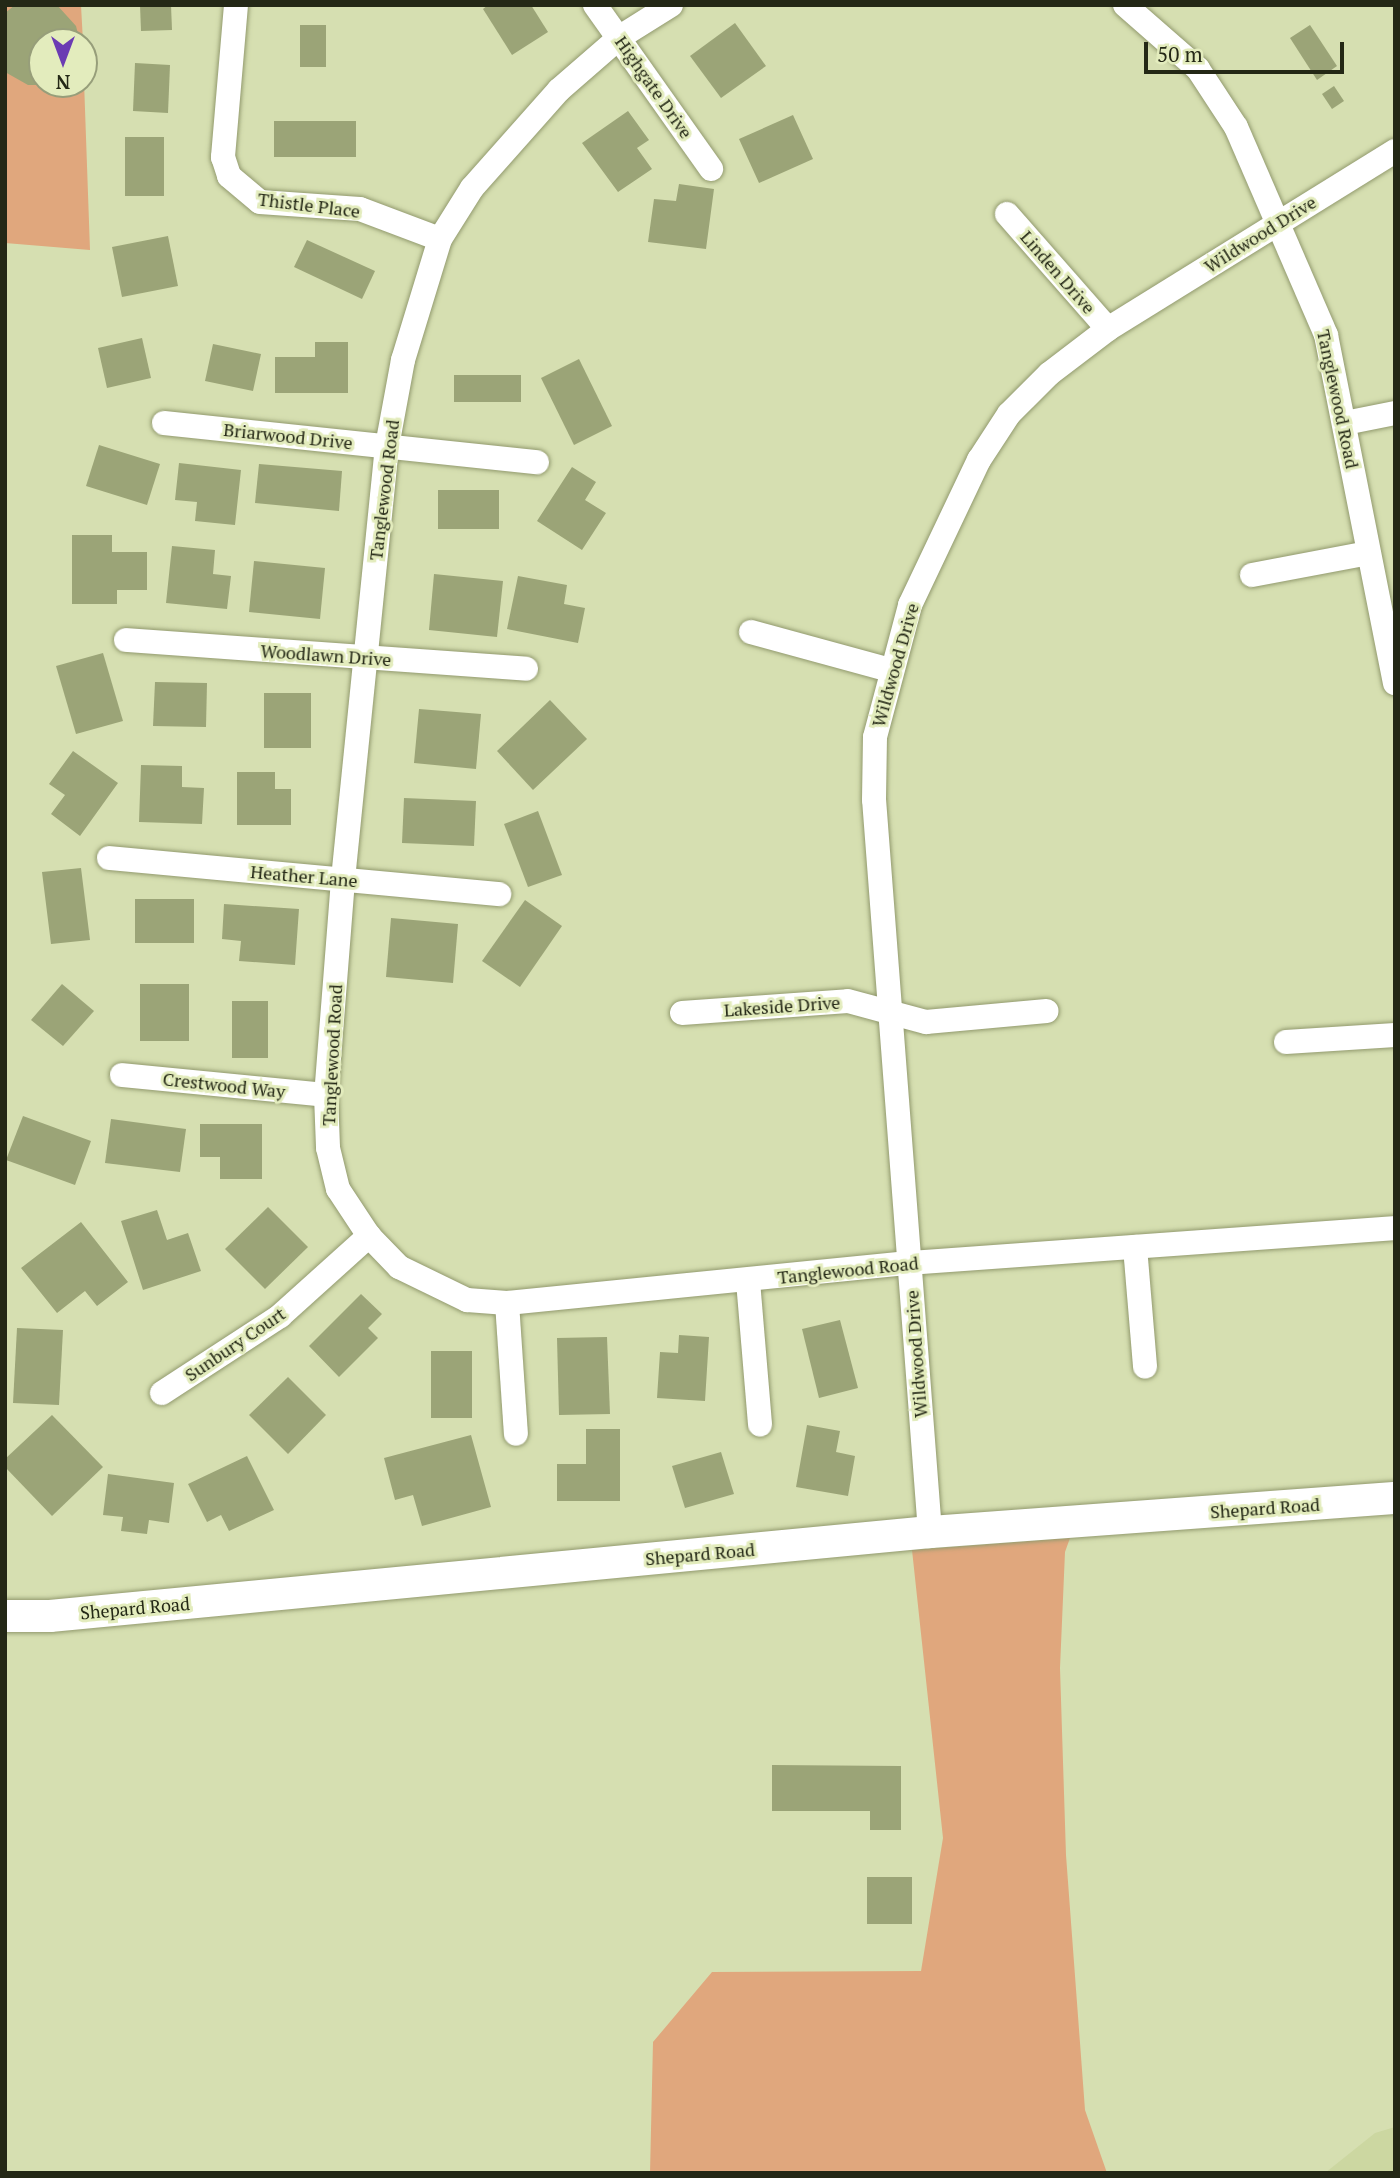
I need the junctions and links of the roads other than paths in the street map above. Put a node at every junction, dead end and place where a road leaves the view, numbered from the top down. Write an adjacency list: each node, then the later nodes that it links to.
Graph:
1 (236, 5): 10 (street, Thistle Place)
2 (595, 5): 5 (street, Highgate Drive)
3 (671, 5): 5 (street, Tanglewood Road)
4 (1125, 5): 9 (street, Tanglewood Road)
5 (620, 37): 7 (street, Highgate Drive); 10 (street, Tanglewood Road)
6 (1395, 151): 9 (street, Wildwood Drive)
7 (711, 169)
8 (1007, 214): 11 (street, Linden Drive)
9 (1278, 222): 11 (street, Wildwood Drive); 14 (street, Tanglewood Road)
10 (440, 239): 15 (street, Tanglewood Road)
11 (1108, 329): 23 (street, Wildwood Drive)
12 (1395, 413): 14 (street)
13 (164, 423): 15 (street, Briarwood Drive)
14 (1345, 423): 17 (street, Tanglewood Road)
15 (387, 446): 16 (street, Briarwood Drive); 21 (street, Tanglewood Road)
16 (537, 461)
17 (1368, 553): 18 (street); 24 (street, Tanglewood Road)
18 (1252, 575)
19 (751, 632): 23 (street)
20 (126, 640): 21 (street, Woodlawn Drive)
21 (365, 657): 22 (street, Woodlawn Drive); 26 (street, Tanglewood Road)
22 (526, 669)
23 (890, 670): 28 (street, Wildwood Drive)
24 (1395, 682)
25 (109, 858): 26 (street, Heather Lane)
26 (343, 880): 27 (street, Heather Lane); 34 (street, Tanglewood Road)
27 (499, 894)
28 (888, 1011): 29 (street, Lakeside Drive); 30 (street, Lakeside Drive); 38 (street, Wildwood Drive)
29 (1046, 1011)
30 (682, 1013)
31 (1395, 1035): 32 (street)
32 (1286, 1042)
33 (122, 1075): 34 (street, Crestwood Way)
34 (326, 1096): 36 (street, Tanglewood Road)
35 (1395, 1228): 37 (street, Tanglewood Road)
36 (369, 1236): 40 (street, Tanglewood Road); 42 (street, Sunbury Court)
37 (1135, 1247): 38 (street, Tanglewood Road); 41 (street)
38 (909, 1263): 39 (street, Tanglewood Road); 46 (street, Wildwood Drive)
39 (748, 1281): 40 (street, Tanglewood Road); 43 (street)
40 (507, 1303): 44 (street)
41 (1145, 1367)
42 (162, 1393)
43 (760, 1425)
44 (516, 1434)
45 (1395, 1498): 46 (street, Shepard Road)
46 (930, 1532): 47 (street, Shepard Road)
47 (5, 1616)

